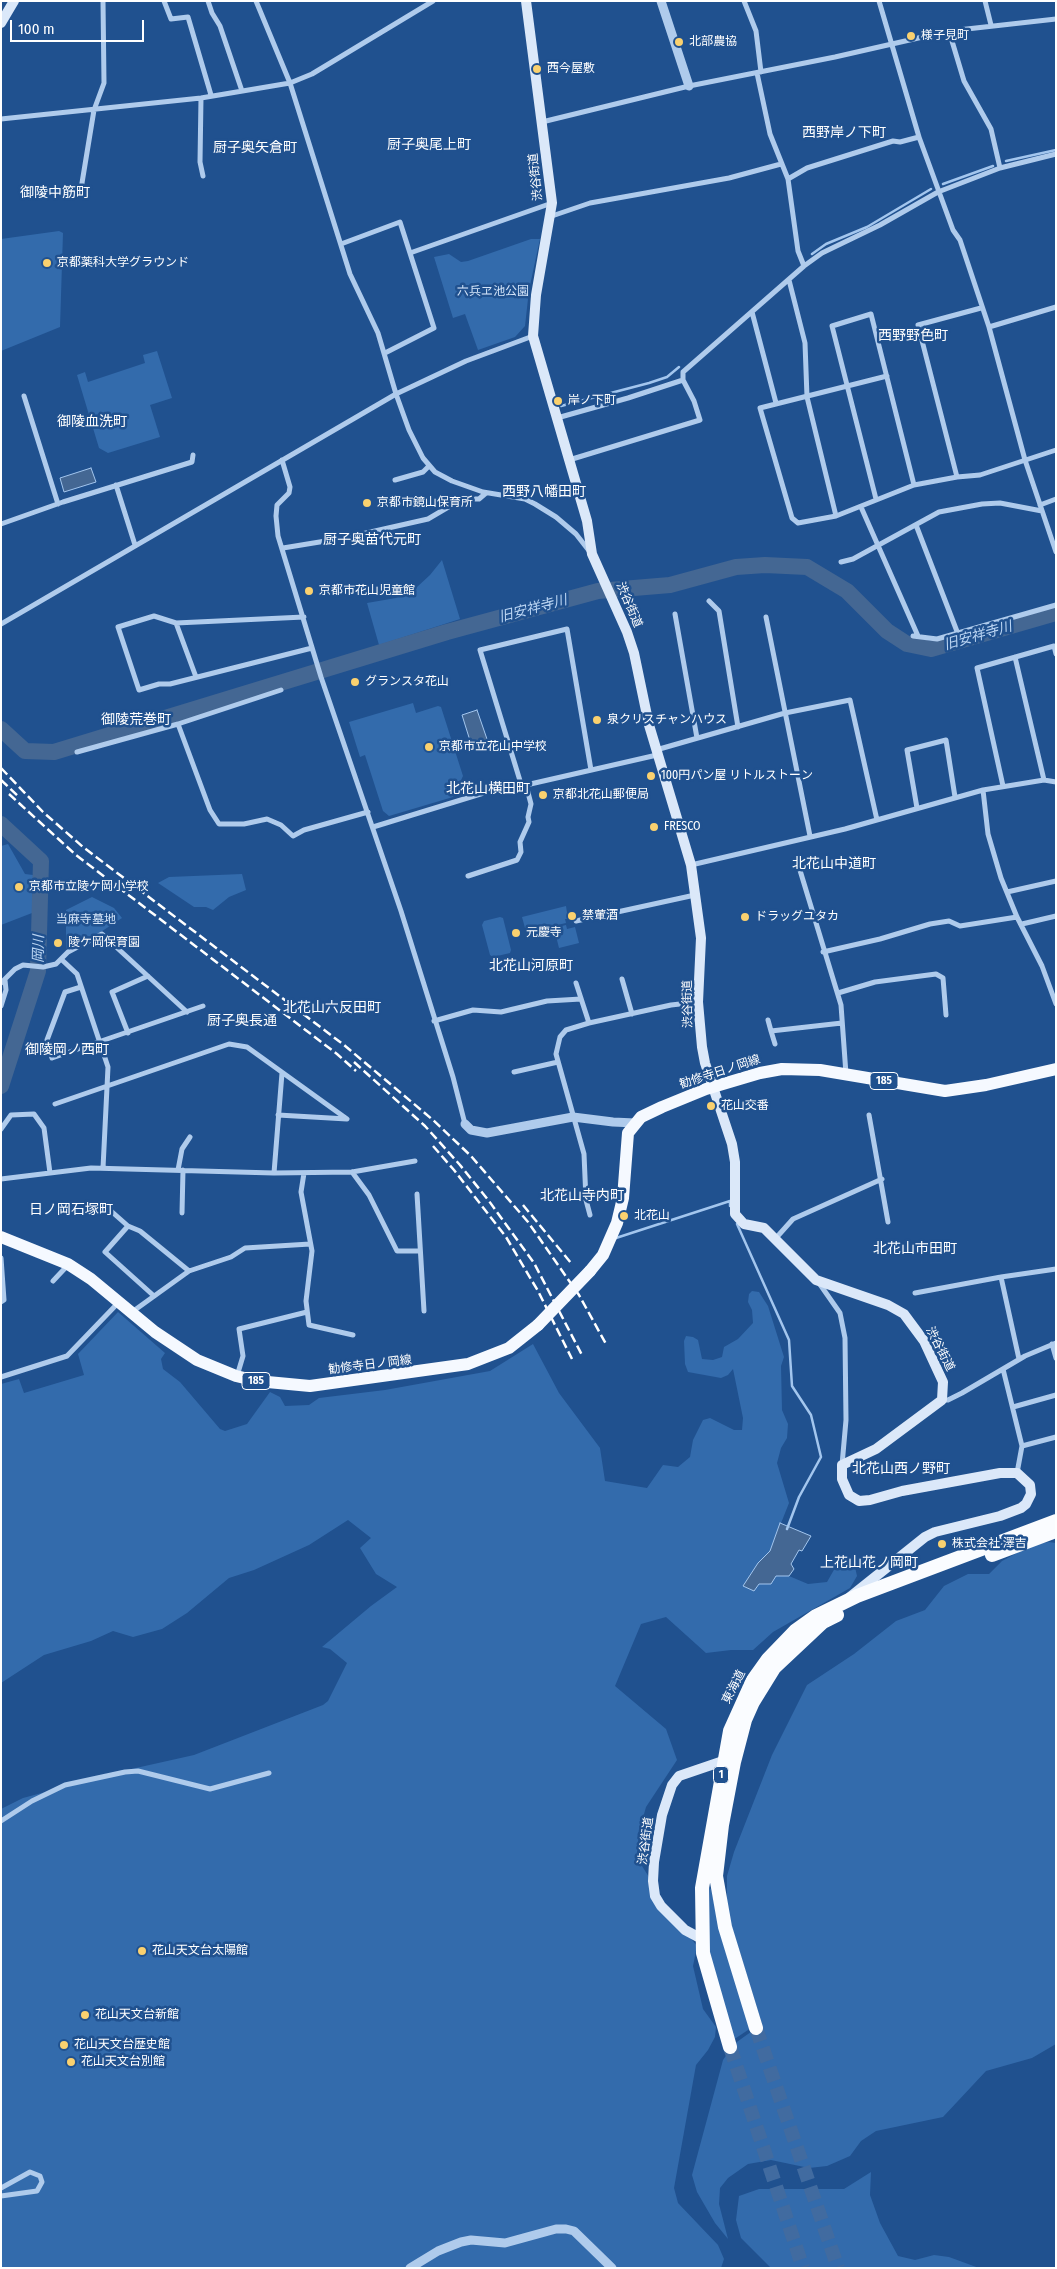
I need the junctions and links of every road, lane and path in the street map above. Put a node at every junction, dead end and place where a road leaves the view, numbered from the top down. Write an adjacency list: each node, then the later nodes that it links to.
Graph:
1 (14, 1): 13 (main road)
2 (103, 1): 23 (street)
3 (164, 1): 21 (street)
4 (208, 1): 20 (street)
5 (256, 1): 18 (street)
6 (433, 1): 18 (street)
7 (526, 1): 25 (main road, 渋谷街道)
8 (662, 1): 19 (street)
9 (744, 1): 17 (street)
10 (879, 1): 16 (street)
11 (985, 1): 14 (street)
12 (1056, 19): 14 (street)
13 (1, 23)
14 (991, 25): 15 (street)
15 (949, 30): 16 (street); 29 (street)
16 (892, 44): 17 (street); 26 (street)
17 (759, 72): 19 (street); 28 (street)
18 (290, 83): 20 (street); 36 (street)
19 (689, 86): 25 (street)
20 (242, 91): 21 (street)
21 (211, 95): 22 (street)
22 (201, 98): 23 (street); 30 (street)
23 (94, 110): 24 (street); 32 (street)
24 (1, 119)
25 (542, 122): 34 (main road, 渋谷街道)
26 (919, 137): 31 (street); 33 (street)
27 (1056, 154): 29 (street)
28 (781, 164): 31 (street); 35 (street)
29 (1000, 168): 33 (street)
30 (203, 176)
31 (788, 178): 38 (street)
32 (81, 188)
33 (938, 192): 38 (street); 41 (street)
34 (552, 203): 35 (main road, 渋谷街道); 37 (street)
35 (549, 217): 44 (main road, 渋谷街道)
36 (341, 244): 37 (street); 45 (street)
37 (410, 253): 45 (street)
38 (804, 266): 39 (street)
39 (789, 280): 42 (street); 51 (street)
40 (1056, 307): 43 (street)
41 (981, 308): 43 (street); 60 (street)
42 (752, 312): 47 (street); 52 (street)
43 (989, 327): 58 (street)
44 (533, 336): 49 (street); 53 (main road, 渋谷街道)
45 (385, 353): 49 (street)
46 (886, 376): 48 (street); 48 (street); 63 (street)
47 (683, 380): 53 (street); 57 (street)
48 (847, 386): 51 (street); 66 (street)
49 (396, 394): 56 (street); 59 (street)
50 (24, 396): 67 (street)
51 (807, 396): 52 (street); 71 (street)
52 (776, 403): 71 (street)
53 (557, 418): 57 (main road, 渋谷街道)
54 (1056, 450): 58 (street)
55 (193, 454): 62 (street)
56 (282, 460): 75 (street); 77 (street)
57 (569, 460): 79 (main road, 渋谷街道)
58 (1025, 460): 60 (street); 68 (street)
59 (430, 466): 61 (street); 64 (street)
60 (957, 476): 63 (street)
61 (395, 480)
62 (116, 485): 67 (street); 75 (street)
63 (914, 485): 66 (street)
64 (486, 493): 77 (street); 79 (street)
65 (1056, 499): 68 (street)
66 (876, 500): 69 (street)
67 (58, 504): 72 (street)
68 (1040, 504): 70 (street)
69 (861, 507): 71 (street); 76 (street)
70 (1042, 511): 73 (street); 74 (street)
71 (836, 516)
72 (1, 524)
73 (916, 525): 76 (street); 88 (street)
74 (1053, 535): 78 (street)
75 (135, 545): 87 (street)
76 (878, 545): 80 (street); 88 (street)
77 (283, 548): 84 (street)
78 (1056, 552)
79 (592, 554): 99 (main road, 渋谷街道)
80 (841, 562)
81 (709, 601): 96 (street)
82 (1056, 605): 88 (street)
83 (675, 614): 97 (street)
84 (304, 617): 86 (street); 89 (street)
85 (766, 617): 94 (street)
86 (176, 623): 92 (street); 92 (street)
87 (1, 624)
88 (958, 634)
89 (312, 648): 92 (street); 108 (street)
90 (1056, 654): 91 (street)
91 (1016, 657): 101 (street); 104 (street)
92 (196, 677)
93 (281, 690): 95 (street)
94 (785, 713): 96 (street); 109 (street); 111 (street)
95 (178, 724): 98 (street); 108 (street)
96 (738, 727): 97 (street)
97 (697, 738): 99 (street)
98 (77, 752)
99 (657, 752): 100 (street); 112 (main road, 渋谷街道)
100 (591, 770): 103 (street); 103 (street)
101 (1044, 780): 102 (street); 104 (street)
102 (1056, 782)
103 (523, 785): 110 (street); 114 (street)
104 (1003, 786): 105 (street)
105 (983, 790): 106 (street); 116 (street)
106 (955, 797): 107 (street); 107 (street)
107 (917, 808): 109 (street)
108 (368, 812): 110 (street)
109 (877, 820): 111 (street)
110 (373, 827): 139 (street)
111 (810, 836): 112 (street)
112 (691, 865): 117 (main road, 渋谷街道)
113 (799, 867): 122 (street)
114 (468, 876)
115 (1056, 881): 116 (street)
116 (1007, 892): 119 (street)
117 (695, 895): 120 (street); 131 (main road, 渋谷街道)
118 (1056, 916): 121 (street)
119 (1017, 917): 121 (street); 122 (street)
120 (576, 921)
121 (1022, 924): 132 (street)
122 (823, 952): 129 (street)
123 (62, 959): 124 (street); 126 (street); 128 (street)
124 (148, 976): 135 (street); 143 (street)
125 (622, 979): 136 (street)
126 (3, 981): 133 (street)
127 (576, 983): 130 (street)
128 (81, 987): 144 (street); 144 (street)
129 (838, 993): 137 (street); 141 (street)
130 (581, 999): 139 (street); 140 (street)
131 (698, 1002): 136 (street); 152 (main road, 渋谷街道)
132 (1056, 1004)
133 (1, 1006)
134 (204, 1006): 135 (street)
135 (187, 1012): 143 (street)
136 (632, 1014): 140 (street)
137 (946, 1015)
138 (768, 1020): 142 (street)
139 (434, 1021): 158 (street)
140 (589, 1023): 146 (street)
141 (842, 1023): 142 (street); 150 (street)
142 (771, 1031): 145 (street)
143 (128, 1033): 144 (street)
144 (100, 1043): 151 (street)
145 (775, 1044)
146 (558, 1062): 148 (street); 156 (street)
147 (1056, 1069): 150 (main road, 勧修寺日ノ岡線 / 185)
148 (514, 1072)
149 (282, 1073): 151 (street); 154 (street); 154 (street)
150 (846, 1075): 152 (main road, 勧修寺日ノ岡線 / 185)
151 (107, 1086): 153 (street); 162 (street)
152 (714, 1088): 157 (main road, 勧修寺日ノ岡線 / 185); 177 (main road, 渋谷街道)
153 (54, 1104)
154 (278, 1115): 166 (street)
155 (869, 1115): 169 (street)
156 (573, 1117): 157 (street); 158 (street); 173 (street)
157 (635, 1122): 199 (main road, 勧修寺日ノ岡線 / 185, bridge)
158 (465, 1124)
159 (1, 1129): 165 (street)
160 (190, 1137): 163 (street)
161 (414, 1161): 164 (street)
162 (103, 1168): 163 (street); 165 (street)
163 (180, 1170): 166 (street); 172 (street)
164 (352, 1172): 167 (street); 179 (street)
165 (50, 1173): 168 (street)
166 (274, 1173): 167 (street)
167 (304, 1173): 178 (street)
168 (1, 1179)
169 (882, 1179): 174 (street); 177 (street)
170 (416, 1194): 179 (street)
171 (111, 1211): 175 (street)
172 (182, 1213)
173 (590, 1215)
174 (888, 1222)
175 (128, 1226): 183 (street); 188 (street)
176 (1, 1237): 181 (main road, 勧修寺日ノ岡線 / 185)
177 (776, 1238): 185 (main road, 渋谷街道)
178 (310, 1244): 183 (street); 193 (street)
179 (420, 1251): 191 (street)
180 (1, 1258): 190 (street)
181 (68, 1264): 186 (street); 189 (main road, 勧修寺日ノ岡線 / 185)
182 (1056, 1269): 184 (street)
183 (189, 1271): 188 (street)
184 (1001, 1277): 187 (street); 197 (street)
185 (816, 1280): 202 (main road, 渋谷街道); 206 (street)
186 (53, 1281)
187 (915, 1293)
188 (154, 1296): 192 (street)
189 (120, 1301): 192 (main road, 勧修寺日ノ岡線 / 185); 200 (street)
190 (1, 1302)
191 (424, 1311)
192 (132, 1312): 199 (main road, 勧修寺日ノ岡線 / 185)
193 (308, 1312): 194 (street); 199 (street)
194 (353, 1335)
195 (1054, 1344): 196 (street); 197 (street)
196 (1056, 1358)
197 (1019, 1359): 198 (street)
198 (1003, 1369): 202 (street); 203 (street)
199 (236, 1376)
200 (1, 1377)
201 (1056, 1395): 203 (street)
202 (942, 1400): 206 (main road)
203 (1013, 1407): 205 (street)
204 (1056, 1437): 205 (street)
205 (1022, 1446): 207 (street)
206 (842, 1465): 207 (main road)
207 (1017, 1473): 210 (main road)
208 (1056, 1520): 211 (highway, 東海道 / 1)
209 (1056, 1532): 217 (highway, 東海道 / 1)
210 (887, 1566): 211 (main road); 212 (main road)
211 (894, 1582): 212 (highway, 東海道 / 1)
212 (844, 1602): 213 (highway, 東海道 / 1)
213 (723, 1761): 216 (highway, 東海道 / 1); 216 (main road, 渋谷街道)
214 (269, 1773): 215 (street)
215 (1, 1821)
216 (702, 1939): 218 (highway, 東海道 / 1)
217 (756, 2028)
218 (730, 2047)
219 (1, 2188): 220 (street)
220 (1, 2196)
221 (410, 2268): 222 (street)
222 (612, 2268)

